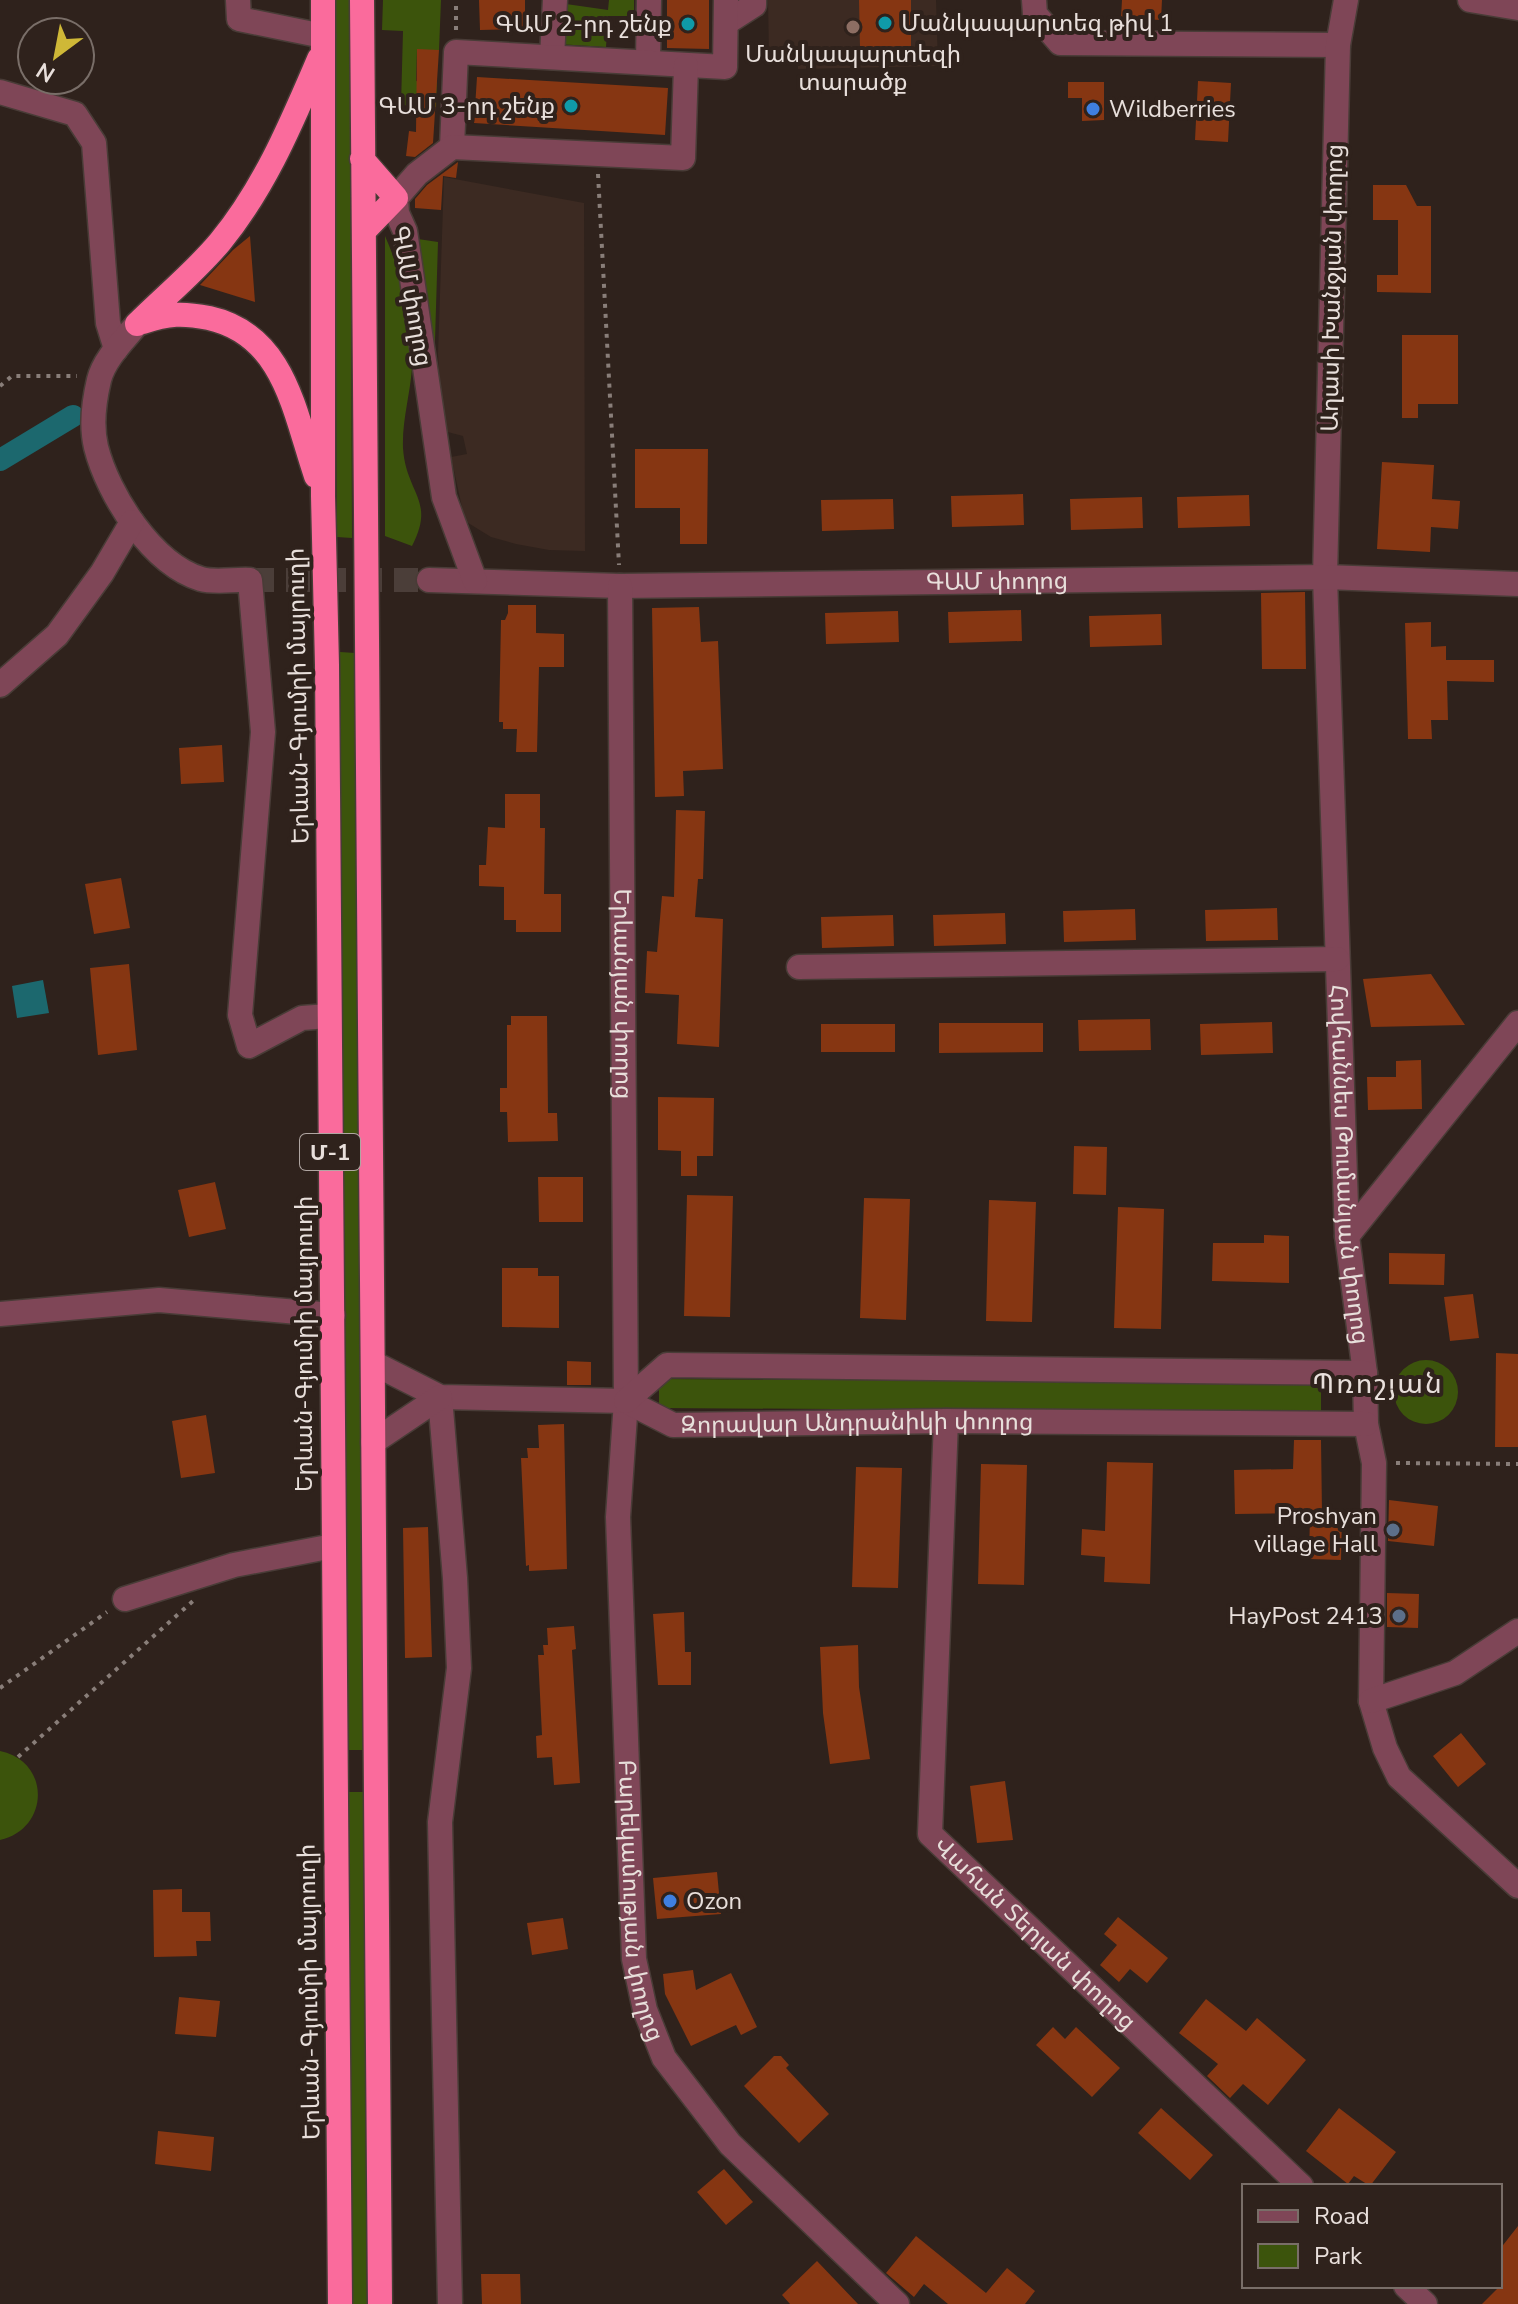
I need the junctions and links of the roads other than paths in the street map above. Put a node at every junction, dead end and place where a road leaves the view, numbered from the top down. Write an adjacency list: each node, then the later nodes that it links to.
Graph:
1 (238, 0): 12 (street)
2 (323, 0): 12 (highway, Երևան-Գյումրի մայրուղի / Մ-1)
3 (362, 0): 19 (highway, Մ-1)
4 (555, 0): 14 (street)
5 (649, 0): 15 (street)
6 (754, 0): 11 (street)
7 (1034, 0): 13 (street)
8 (1346, 0): 13 (street, Աղասի Խանջյան փողոց)
9 (1470, 0): 10 (street)
10 (1518, 8)
11 (726, 11): 16 (street)
12 (323, 43): 22 (highway); 24 (highway, Երևան-Գյումրի մայրուղի / Մ-1)
13 (1338, 45): 26 (street, Աղասի Խանջյան փողոց)
14 (552, 57): 15 (street); 18 (street)
15 (648, 62): 16 (street)
16 (686, 66): 18 (street)
17 (0, 92): 23 (street)
18 (452, 147): 20 (street)
19 (362, 159): 20 (highway); 21 (highway, Մ-1)
20 (396, 198): 21 (highway); 28 (street, ԳԱՄ փողոց)
21 (364, 231): 39 (highway, Մ-1)
22 (137, 324): 23 (street); 24 (highway)
23 (116, 349): 25 (street)
24 (323, 496): 34 (highway, Երևան-Գյումրի մայրուղի / Մ-1)
25 (132, 522): 31 (street); 34 (street)
26 (1325, 577): 29 (street, ԳԱՄ փողոց); 30 (street, ԳԱՄ փողոց); 32 (street, Հովհաննես Թումանյան փողոց)
27 (429, 580): 28 (street, ԳԱՄ փողոց)
28 (475, 581): 30 (street, ԳԱՄ փողոց)
29 (1518, 584)
30 (620, 586): 42 (street, Երևանյան փողոց)
31 (0, 685)
32 (1337, 959): 33 (street); 36 (street, Հովհաննես Թումանյան փողոց)
33 (799, 967)
34 (328, 1016): 38 (highway, Երևան-Գյումրի մայրուղի / Մ-1)
35 (1518, 1023): 36 (street)
36 (1347, 1236): 40 (street, Հովհաննես Թումանյան փողոց)
37 (0, 1314): 38 (street)
38 (333, 1315): 46 (highway, Երևան-Գյումրի մայրուղի / Մ-1)
39 (373, 1363): 41 (street); 45 (highway, Մ-1)
40 (1365, 1373): 42 (street); 44 (street, Հովհաննես Թումանյան փողոց)
41 (440, 1397): 42 (street); 45 (street); 57 (street)
42 (626, 1401): 43 (street, Զորավար Անդրանիկի փողոց); 58 (street, Բարեկամության փողոց)
43 (946, 1421): 44 (street, Զորավար Անդրանիկի փողոց); 53 (street, Վահան Տերյան փողոց)
44 (1366, 1424): 49 (street, Հովհաննես Թումանյան փողոց)
45 (373, 1442): 50 (highway, Մ-1)
46 (333, 1546): 47 (street); 51 (highway, Երևան-Գյումրի մայրուղի / Մ-1)
47 (125, 1599)
48 (1518, 1631): 49 (street)
49 (1371, 1701): 52 (street, Հովհաննես Թումանյան փողոց)
50 (375, 1771): 51 (highway); 56 (highway, Մ-1)
51 (335, 1773): 55 (highway, Երևան-Գյումրի մայրուղի / Մ-1)
52 (1518, 1886)
53 (1299, 2184)
54 (1408, 2288): 59 (street)
55 (340, 2304)
56 (380, 2304)
57 (450, 2304)
58 (897, 2304)
59 (1425, 2304)

